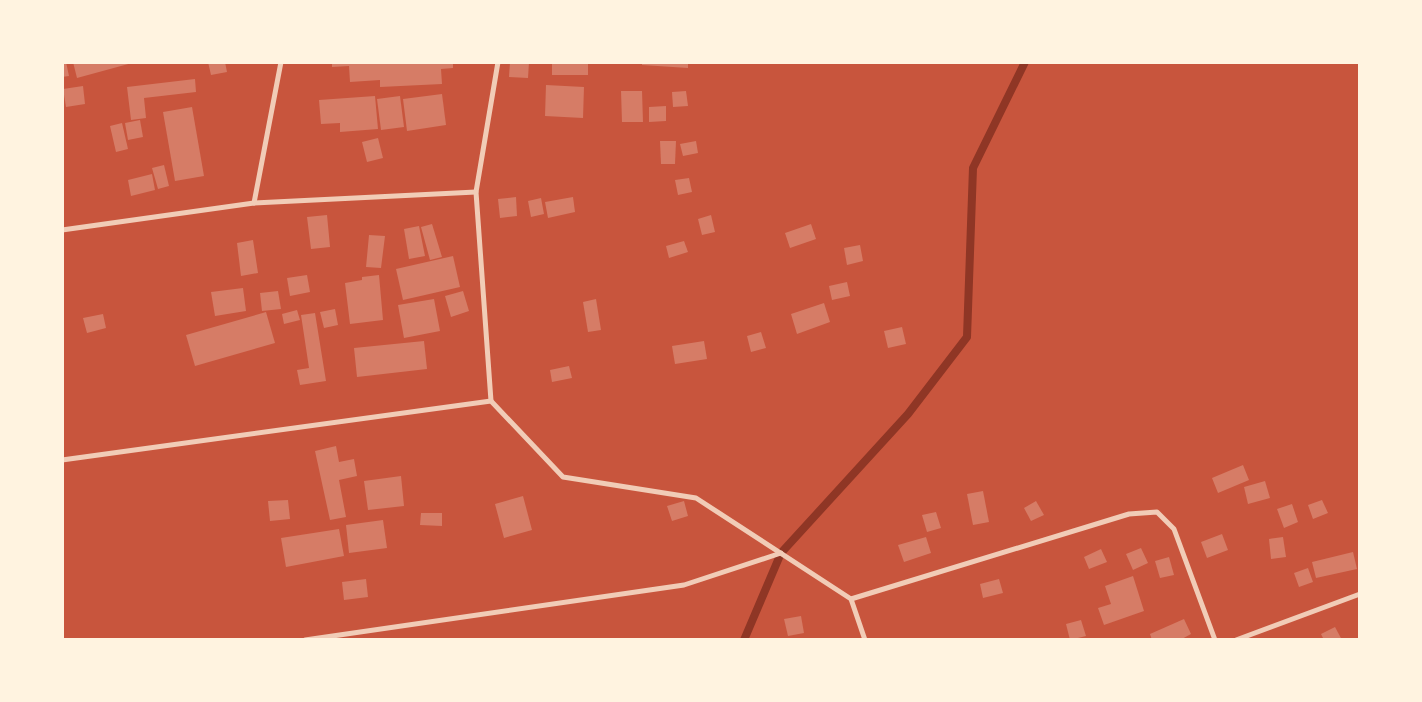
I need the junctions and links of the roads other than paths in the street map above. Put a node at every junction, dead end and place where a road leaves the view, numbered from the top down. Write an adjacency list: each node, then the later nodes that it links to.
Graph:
1 (281, 62): 4 (street)
2 (498, 62): 3 (street)
3 (476, 192): 4 (street); 6 (street)
4 (254, 203): 5 (street)
5 (62, 230)
6 (491, 401): 7 (street); 8 (street)
7 (62, 460)
8 (781, 553): 10 (street); 11 (street)
9 (1360, 594): 14 (street)
10 (851, 599): 12 (street); 13 (street)
11 (305, 640)
12 (864, 640)
13 (1215, 640)
14 (1236, 640)

